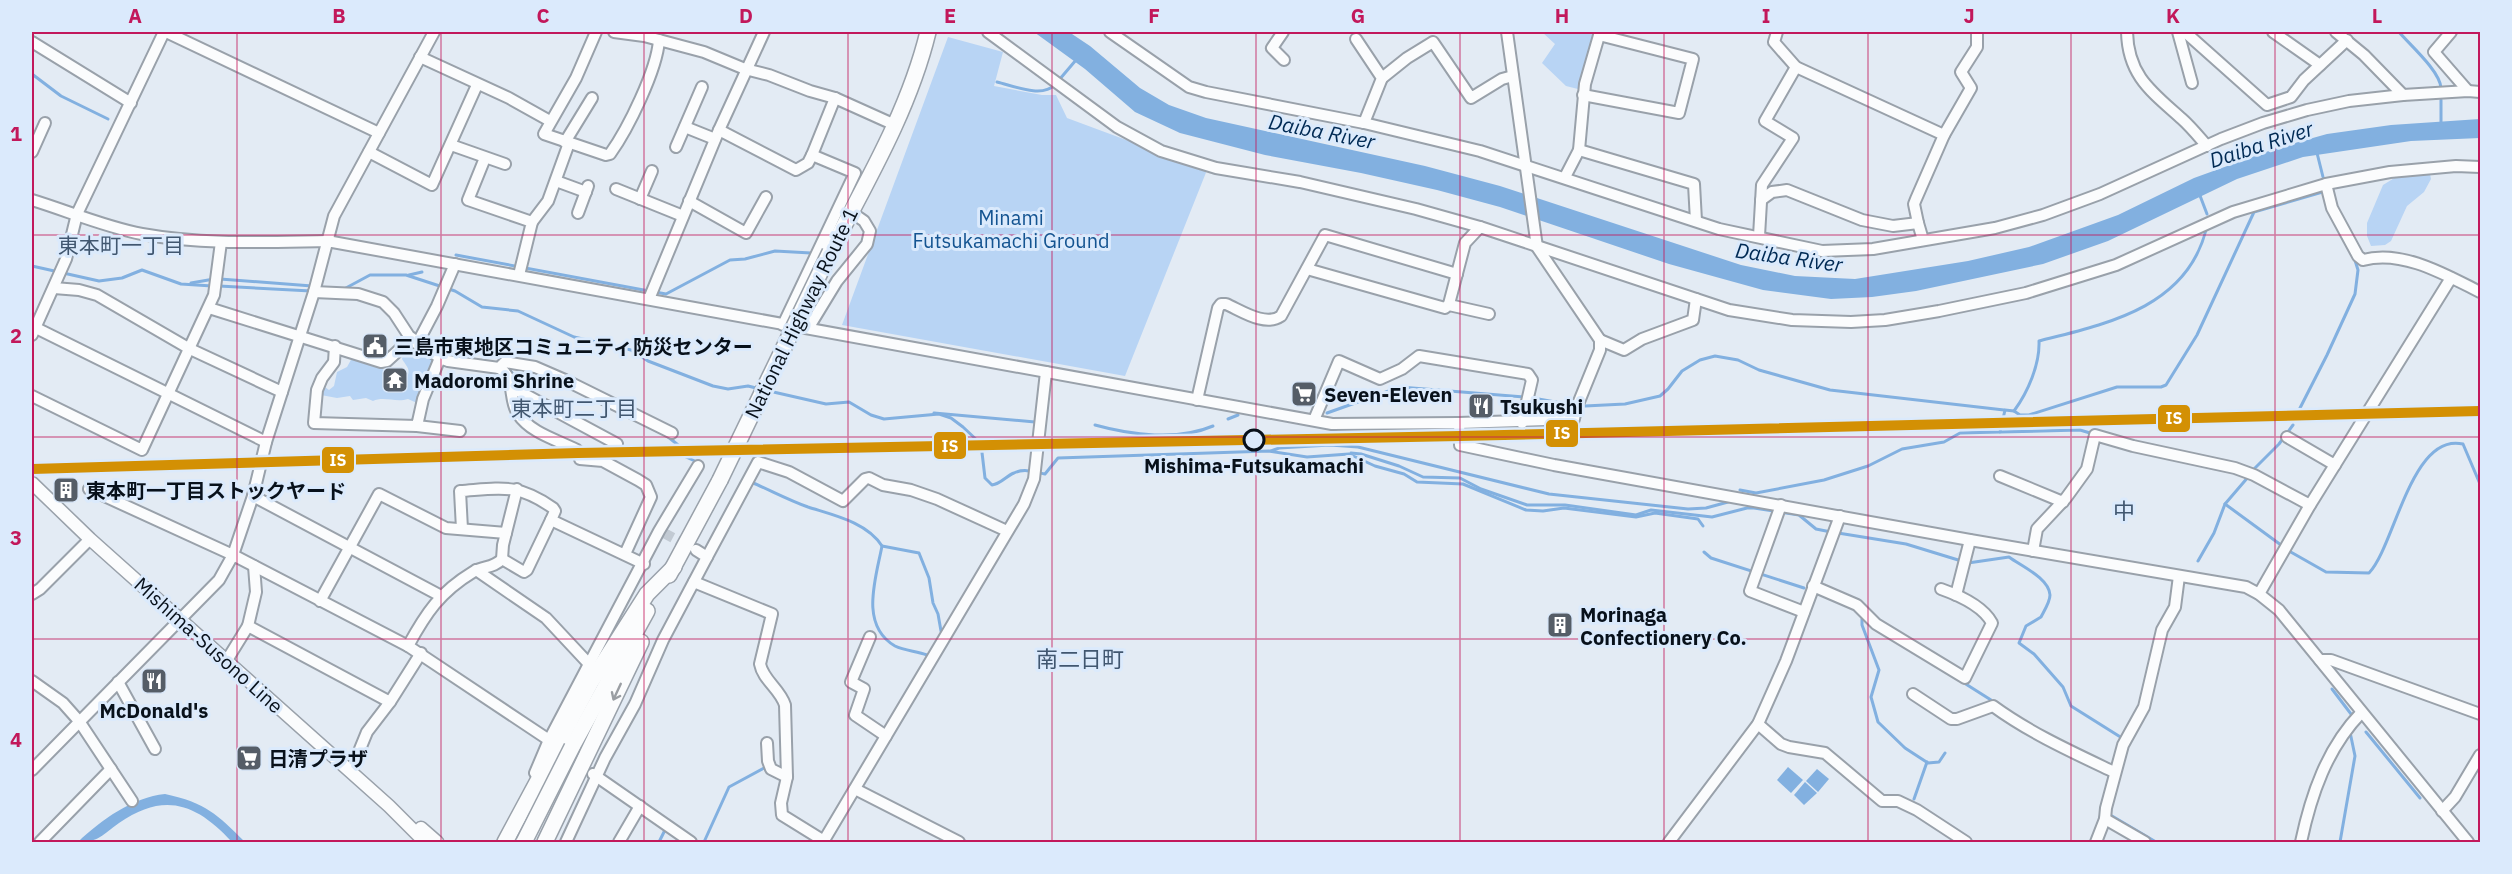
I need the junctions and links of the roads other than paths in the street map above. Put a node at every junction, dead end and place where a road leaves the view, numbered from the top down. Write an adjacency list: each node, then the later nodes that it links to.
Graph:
1 (165, 32): 40 (street); 46 (street)
2 (434, 32): 24 (street)
3 (596, 32): 41 (street)
4 (614, 32): 21 (street)
5 (764, 32): 28 (street)
6 (928, 32): 44 (highway, National Highway Route 1)
7 (988, 32): 78 (street)
8 (1110, 32): 43 (street)
9 (1283, 32): 25 (street)
10 (1507, 32): 29 (street)
11 (1777, 32): 27 (street)
12 (1977, 32): 48 (street)
13 (2127, 32): 51 (street)
14 (2178, 32): 31 (street)
15 (2185, 32): 26 (street)
16 (2273, 32): 26 (street)
17 (2336, 32): 22 (street)
18 (2451, 32): 34 (street)
19 (1599, 33): 36 (street); 36 (street)
20 (1356, 39): 30 (street)
21 (659, 40): 28 (street); 49 (street)
22 (2347, 40): 26 (street); 37 (street)
23 (32, 42): 40 (street)
24 (420, 57): 32 (street); 46 (street)
25 (1284, 60)
26 (2320, 65)
27 (1796, 67): 48 (street); 69 (street)
28 (745, 69): 39 (street); 47 (street)
29 (1513, 76): 30 (street); 60 (street)
30 (1382, 78): 43 (street)
31 (2192, 82)
32 (477, 85): 41 (street); 50 (street)
33 (702, 87): 45 (street)
34 (2468, 91): 35 (street); 37 (street)
35 (2481, 92)
36 (1583, 95): 53 (street)
37 (2403, 95): 51 (street)
38 (592, 98): 49 (street)
39 (835, 98): 44 (street); 56 (street)
40 (131, 103): 73 (street)
41 (550, 121): 49 (street)
42 (45, 123): 54 (street)
43 (1364, 123): 60 (street)
44 (895, 125): 71 (highway, National Highway Route 1)
45 (685, 127): 47 (street); 52 (street)
46 (379, 133): 55 (street)
47 (717, 134): 56 (street); 70 (street)
48 (1944, 135): 77 (street)
49 (567, 142): 63 (street)
50 (451, 145): 55 (street); 57 (street)
51 (2207, 146): 80 (street)
52 (676, 147)
53 (1579, 150): 62 (street); 75 (street)
54 (32, 152)
55 (369, 152): 82 (street)
56 (812, 155): 97 (street)
57 (485, 158): 58 (street); 76 (street)
58 (505, 164)
59 (2481, 167): 64 (street)
60 (1525, 168): 62 (street); 83 (street)
61 (652, 171): 67 (street)
62 (1566, 177): 75 (street)
63 (556, 181): 72 (street); 76 (street)
64 (2326, 184): 88 (street); 93 (street)
65 (616, 189): 67 (street)
66 (766, 197): 70 (street)
67 (640, 199): 74 (street)
68 (32, 200): 73 (street)
69 (1761, 200): 77 (street); 79 (street)
70 (689, 201): 74 (street)
71 (851, 212): 98 (street); 148 (highway, National Highway Route 1, bridge)
72 (578, 213)
73 (77, 214): 81 (street); 89 (street)
74 (683, 216): 92 (street)
75 (1696, 221): 79 (street)
76 (532, 222): 87 (street)
77 (1918, 223): 80 (street)
78 (1479, 227): 83 (street); 86 (street)
79 (1759, 236): 80 (street)
80 (1923, 240)
81 (221, 242): 82 (street); 95 (street)
82 (327, 242): 84 (street); 90 (street)
83 (1537, 245): 93 (street); 101 (street)
84 (455, 264): 87 (street); 102 (street)
85 (1307, 269): 86 (street); 94 (street); 112 (street)
86 (1457, 274): 94 (street)
87 (519, 275): 92 (street)
88 (2451, 278): 91 (street); 122 (street)
89 (54, 288): 99 (street); 104 (street)
90 (314, 292): 100 (street); 102 (street)
91 (2481, 292)
92 (649, 299): 97 (street)
93 (1696, 299): 101 (street)
94 (1449, 305): 96 (street)
95 (209, 308): 100 (street); 104 (street)
96 (1489, 314)
97 (783, 325): 98 (street)
98 (809, 327): 107 (street)
99 (33, 330): 110 (street)
100 (300, 335): 103 (street); 109 (street)
101 (1600, 340): 115 (street)
102 (414, 341): 103 (street); 105 (street)
103 (334, 346): 116 (street)
104 (190, 349): 109 (street); 110 (street)
105 (440, 358): 106 (street); 116 (street)
106 (499, 368): 108 (street); 118 (street)
107 (1046, 372): 112 (street); 135 (street)
108 (513, 388): 121 (street); 143 (street)
109 (282, 392): 120 (street)
110 (167, 394): 111 (street); 120 (street)
111 (32, 396)
112 (1197, 400): 113 (street)
113 (1314, 420): 114 (street); 115 (street)
114 (1459, 423): 115 (street); 131 (street)
115 (1522, 423)
116 (417, 426): 117 (street)
117 (460, 431)
118 (672, 433)
119 (2287, 437): 122 (street)
120 (266, 442): 128 (street)
121 (617, 444)
122 (2335, 465): 130 (street)
123 (698, 466): 146 (street)
124 (2000, 476): 129 (street)
125 (32, 483): 137 (main road, Mishima-Susono Line)
126 (89, 489): 142 (street)
127 (517, 489): 133 (street); 134 (street); 136 (street)
128 (253, 496): 139 (street); 142 (street)
129 (2063, 502): 130 (street); 141 (street)
130 (2310, 505): 155 (street)
131 (1781, 506): 132 (street); 159 (street)
132 (1840, 516): 138 (street); 152 (street)
133 (551, 520): 143 (street); 145 (street)
134 (462, 529): 136 (street); 139 (street)
135 (1007, 531): 144 (street); 177 (street)
136 (506, 533): 145 (street)
137 (90, 539): 154 (street); 160 (main road, Mishima-Susono Line)
138 (1970, 540): 141 (street); 156 (street)
139 (350, 547): 157 (street); 158 (street)
140 (696, 550): 144 (street)
141 (2032, 551): 150 (street)
142 (233, 555): 147 (street); 160 (street)
143 (625, 555): 146 (street)
144 (707, 557): 151 (street)
145 (502, 559): 149 (street)
146 (644, 564): 168 (street)
147 (254, 566): 158 (street); 162 (street)
148 (674, 567): 161 (highway, National Highway Route 1); 199 (highway)
149 (476, 570): 157 (street); 168 (street)
150 (2179, 576): 155 (street); 185 (street)
151 (694, 582): 186 (street); 187 (street)
152 (1813, 586): 156 (street); 159 (street)
153 (1941, 589): 156 (street)
154 (32, 594)
155 (2259, 594): 167 (street)
156 (1956, 595)
157 (441, 596): 164 (street)
158 (320, 601): 164 (street)
159 (1804, 612): 176 (street)
160 (180, 618): 166 (main road, Mishima-Susono Line); 170 (street)
161 (643, 618): 200 (highway, National Highway Route 1, bridge); 201 (highway, one-way to 201)
162 (248, 626): 166 (street); 172 (street)
163 (870, 637): 177 (street)
164 (408, 646): 165 (street)
165 (421, 653): 172 (street); 178 (street)
166 (228, 660): 184 (main road, Mishima-Susono Line)
167 (2320, 660): 173 (street); 174 (street)
168 (589, 664): 178 (street)
169 (32, 681): 175 (street)
170 (118, 682): 175 (street); 180 (street)
171 (1913, 694): 185 (street)
172 (390, 702): 184 (street)
173 (2361, 713): 192 (street); 210 (street)
174 (2481, 714)
175 (80, 721): 182 (street); 183 (street)
176 (1758, 724): 194 (street); 207 (street)
177 (886, 736): 188 (street)
178 (549, 740): 199 (street)
179 (767, 743): 187 (street)
180 (155, 749)
181 (2481, 754): 192 (street)
182 (111, 769): 189 (street); 196 (street)
183 (32, 770)
184 (351, 771): 190 (main road, Mishima-Susono Line)
185 (2114, 772): 193 (street)
186 (594, 775): 191 (street); 202 (street)
187 (787, 777): 195 (street)
188 (855, 789): 195 (street); 205 (street)
189 (132, 801)
190 (388, 806): 197 (main road, Mishima-Susono Line); 198 (main road, Mishima-Susono Line)
191 (640, 806): 203 (street); 204 (street)
192 (2442, 811): 211 (street)
193 (2105, 819): 208 (street); 209 (street)
194 (1671, 839): 206 (street)
195 (824, 842)
196 (40, 843)
197 (426, 843)
198 (437, 843)
199 (505, 843)
200 (524, 843)
201 (545, 843)
202 (566, 843)
203 (619, 843)
204 (691, 843)
205 (959, 843)
206 (1683, 843)
207 (1966, 843)
208 (2096, 843)
209 (2145, 843)
210 (2301, 843)
211 (2468, 843)

